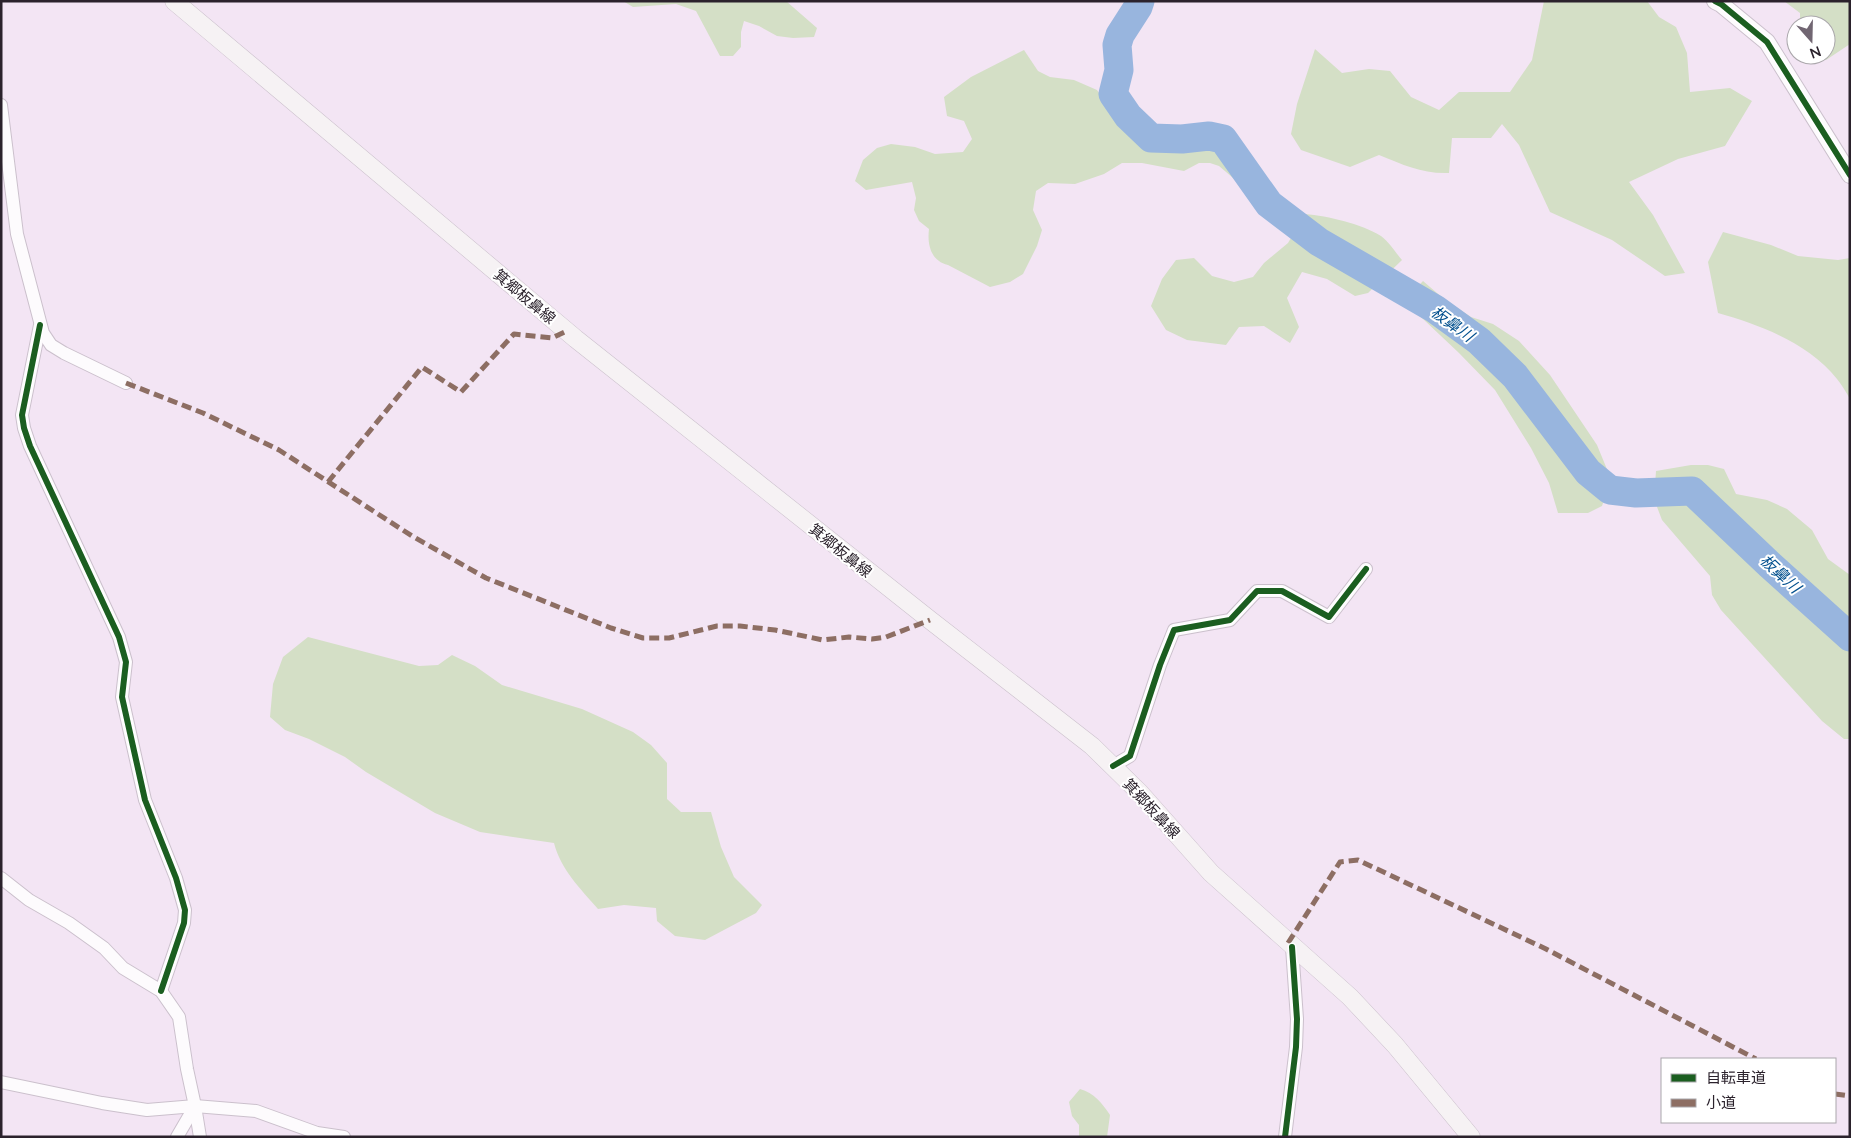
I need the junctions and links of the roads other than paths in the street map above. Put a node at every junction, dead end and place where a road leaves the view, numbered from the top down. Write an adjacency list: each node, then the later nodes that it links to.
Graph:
1 (174, 1): 8 (main road, 箕郷板鼻線)
2 (1720, 2): 4 (street)
3 (1, 105): 5 (street)
4 (1850, 175)
5 (40, 325): 6 (street); 11 (street)
6 (126, 383)
7 (1366, 569): 8 (street)
8 (1113, 766): 10 (main road, 箕郷板鼻線)
9 (1, 878): 11 (street)
10 (1292, 947): 17 (street); 18 (main road, 箕郷板鼻線)
11 (162, 991): 13 (street)
12 (1, 1082): 13 (street)
13 (195, 1106): 14 (street); 15 (street); 16 (street)
14 (177, 1137)
15 (200, 1137)
16 (344, 1137)
17 (1285, 1137)
18 (1471, 1137)

